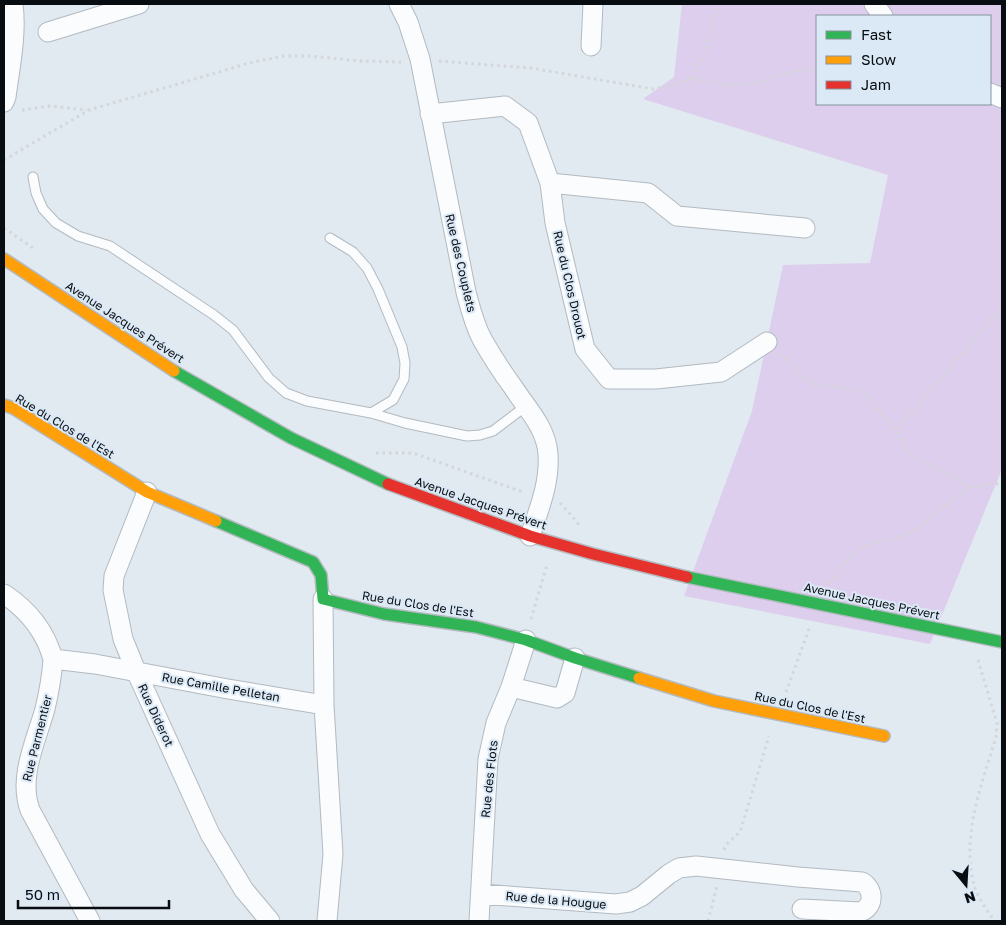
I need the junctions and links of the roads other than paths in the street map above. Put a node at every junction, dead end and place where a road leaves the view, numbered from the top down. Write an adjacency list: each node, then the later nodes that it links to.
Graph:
1 (13, 4): 9 (street)
2 (399, 4): 10 (street, Rue des Couplets)
3 (593, 4): 8 (street)
4 (874, 4): 6 (street)
5 (133, 5): 7 (street)
6 (882, 15)
7 (48, 32)
8 (591, 46)
9 (8, 106)
10 (430, 114): 12 (street, Rue du Clos Drouot); 18 (street, Rue des Couplets)
11 (34, 177): 19 (lane)
12 (550, 183): 13 (street); 16 (street, Rue du Clos Drouot)
13 (804, 228)
14 (330, 238): 19 (lane)
15 (4, 259): 21 (main road, Avenue Jacques Prévert)
16 (767, 342)
17 (4, 405): 20 (main road, Rue du Clos de l'Est)
18 (526, 406): 19 (lane); 21 (street, Rue des Couplets)
19 (371, 413)
20 (147, 492): 23 (main road, Rue du Clos de l'Est); 28 (street, Rue Diderot)
21 (530, 536): 25 (main road, Avenue Jacques Prévert)
22 (4, 594): 27 (street)
23 (323, 599): 24 (main road, Rue du Clos de l'Est); 30 (street)
24 (526, 640): 26 (main road, Rue du Clos de l'Est); 29 (street, Rue des Flots)
25 (1002, 642)
26 (575, 658): 29 (street); 31 (main road, Rue du Clos de l'Est)
27 (53, 659): 28 (street, Rue Camille Pelletan); 35 (street, Rue Parmentier)
28 (136, 672): 30 (street, Rue Camille Pelletan); 36 (street, Rue Diderot)
29 (511, 687): 33 (street, Rue des Flots)
30 (324, 705): 37 (street)
31 (884, 736)
32 (798, 877): 33 (street, Rue de la Hougue); 34 (street, Rue de la Hougue); 34 (street, Rue de la Hougue)
33 (481, 894): 38 (street)
34 (802, 915)
35 (89, 921)
36 (270, 921)
37 (327, 921)
38 (479, 921)

